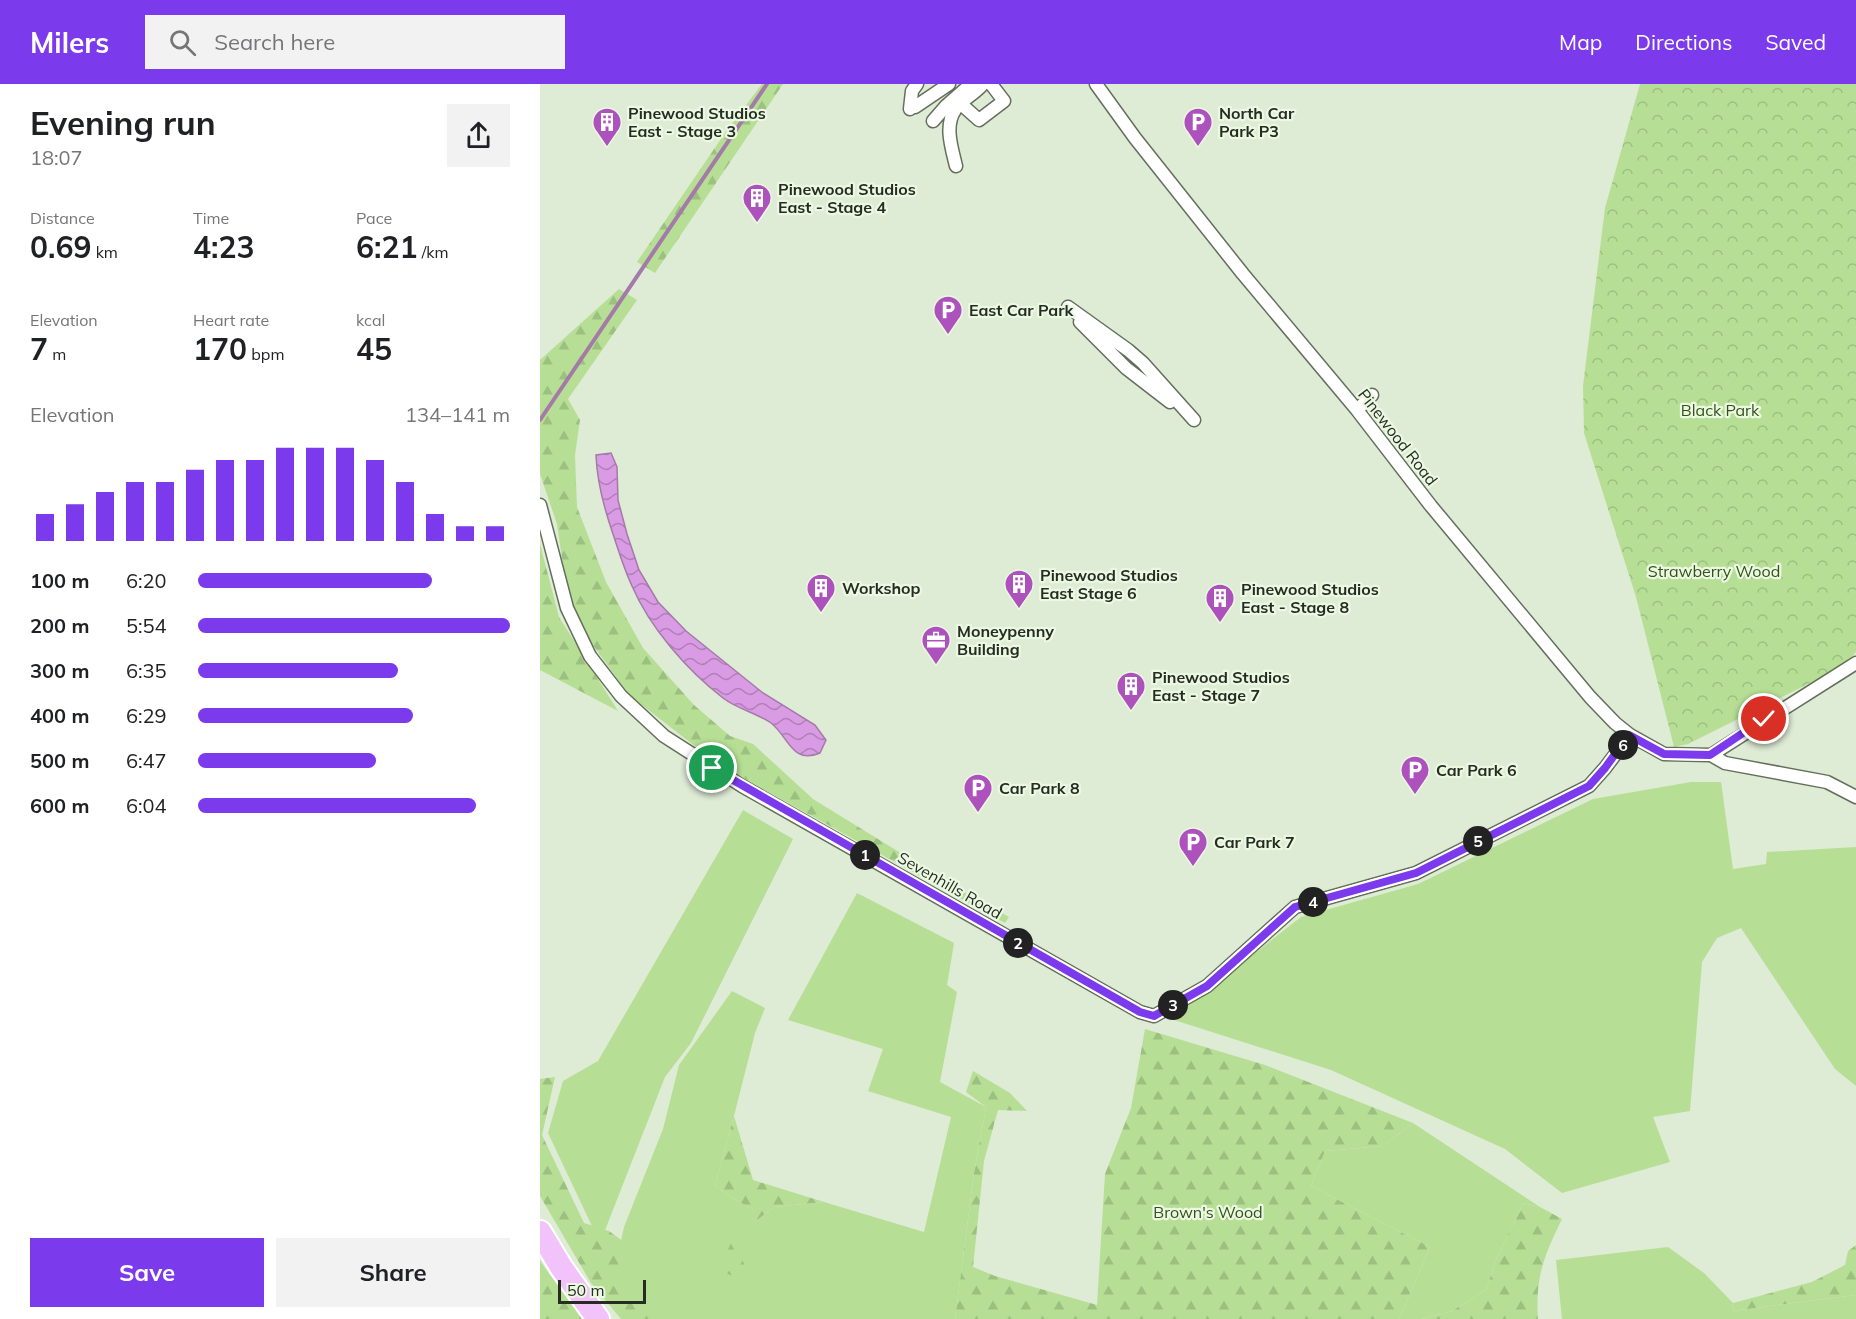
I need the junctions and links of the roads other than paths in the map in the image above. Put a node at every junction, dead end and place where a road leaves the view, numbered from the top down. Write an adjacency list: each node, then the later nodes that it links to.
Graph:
1 (917, 84): 2 (street)
2 (949, 84)
3 (971, 84): 8 (street)
4 (982, 84): 7 (street)
5 (991, 84): 7 (street)
6 (1096, 84): 12 (street, Pinewood Road)
7 (961, 104): 9 (street)
8 (933, 121)
9 (956, 166)
10 (1068, 307): 10 (street)
11 (1372, 395): 12 (street)
12 (1357, 410): 15 (street, Pinewood Road)
13 (540, 505): 15 (street, Sevenhills Road)
14 (1856, 663): 16 (street)
15 (1629, 735): 16 (street, Pinewood Road)
16 (1710, 755): 17 (street)
17 (1856, 797)
18 (540, 1232): 19 (highway)
19 (598, 1319)

